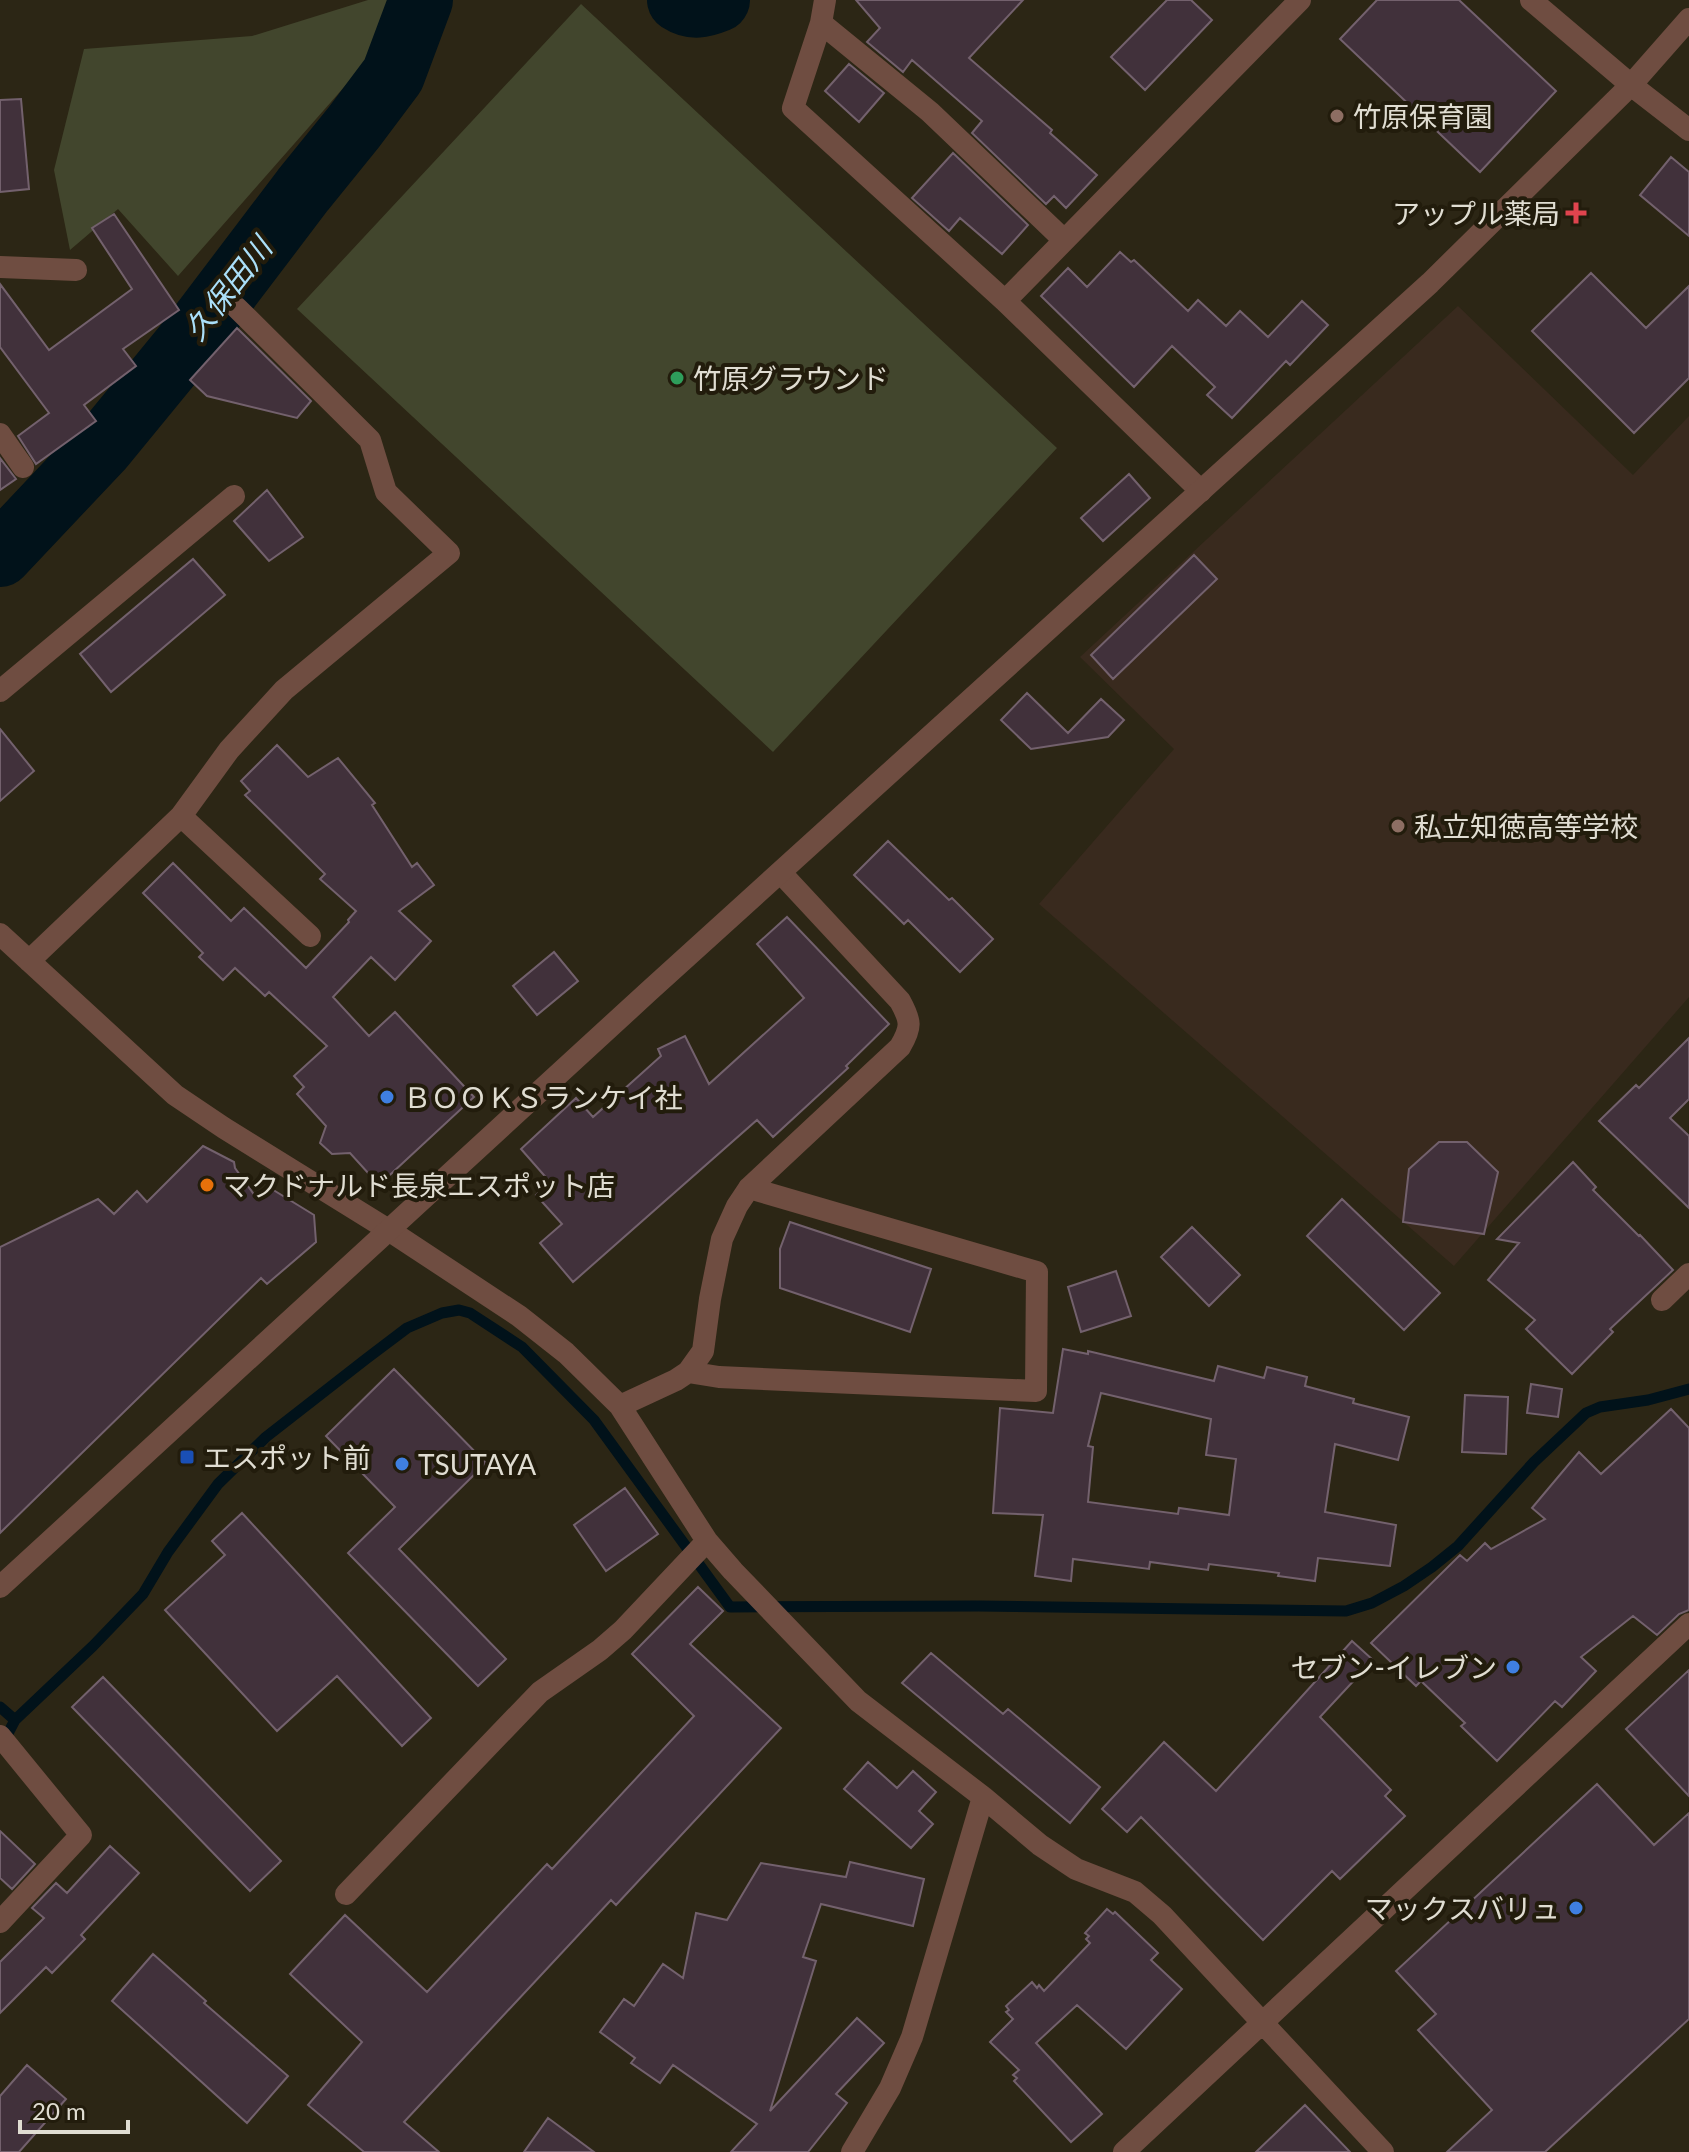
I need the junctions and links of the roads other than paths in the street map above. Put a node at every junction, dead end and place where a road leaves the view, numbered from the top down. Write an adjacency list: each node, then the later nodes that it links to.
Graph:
1 (825, 0): 5 (street)
2 (1300, 0): 8 (street)
3 (1531, 0): 6 (street)
4 (1689, 19): 6 (street)
5 (821, 23): 8 (street); 11 (street)
6 (1631, 85): 7 (street); 15 (street)
7 (1689, 130)
8 (1064, 240): 11 (street)
9 (0, 267): 10 (street)
10 (76, 270)
11 (1005, 301): 15 (street)
12 (237, 308): 18 (street)
13 (0, 434): 14 (street)
14 (23, 467)
15 (1201, 491): 19 (street)
16 (234, 496): 17 (street)
17 (0, 691)
18 (181, 816): 21 (street); 22 (street)
19 (781, 873): 23 (street); 24 (street)
20 (0, 934): 22 (street)
21 (310, 936)
22 (29, 961): 24 (street)
23 (749, 1188): 27 (street); 27 (street)
24 (387, 1229): 28 (street); 30 (street)
25 (1689, 1274): 26 (street)
26 (1662, 1300)
27 (688, 1372): 28 (street)
28 (620, 1406): 29 (street)
29 (707, 1541): 33 (street); 34 (street)
30 (0, 1587)
31 (1689, 1624): 36 (street)
32 (0, 1736): 35 (street)
33 (983, 1797): 36 (street); 37 (street)
34 (346, 1894)
35 (0, 1922)
36 (1262, 2021): 38 (street); 39 (street)
37 (852, 2152)
38 (1124, 2152)
39 (1383, 2152)

